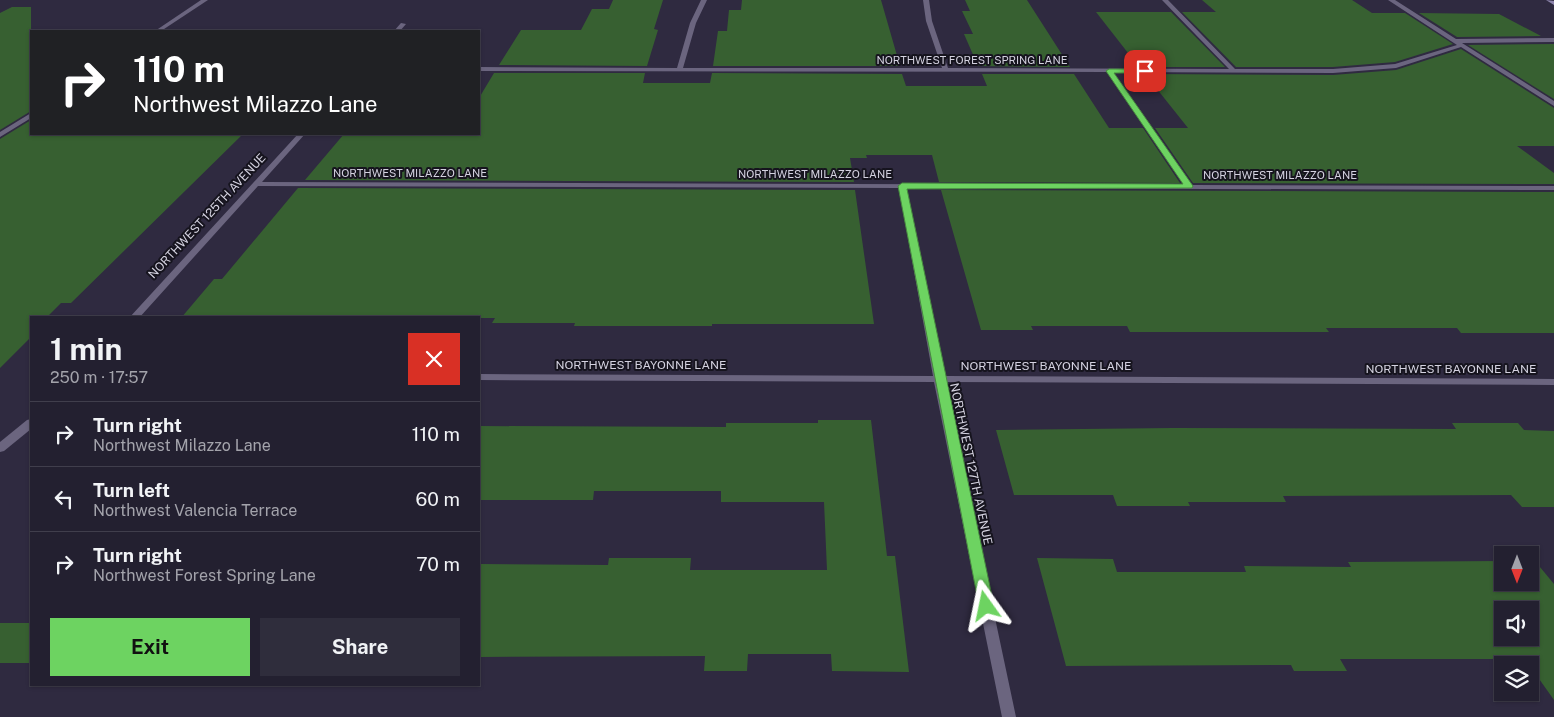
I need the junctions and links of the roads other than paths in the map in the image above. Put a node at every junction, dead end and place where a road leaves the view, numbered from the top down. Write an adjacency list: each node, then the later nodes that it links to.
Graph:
1 (205, 0): 9 (street)
2 (704, 0): 15 (street)
3 (926, 0): 16 (street)
4 (1165, 0): 18 (street)
5 (1391, 0): 12 (street)
6 (1549, 0): 7 (main road)
7 (1554, 3)
8 (403, 24): 10 (street)
9 (160, 30)
10 (398, 30)
11 (1554, 40): 12 (street)
12 (1455, 41): 13 (street)
13 (1462, 45): 18 (street, NORTHWEST FOREST SPRING LANE); 19 (street)
14 (480, 69): 15 (street, NORTHWEST FOREST SPRING LANE)
15 (680, 69): 16 (street, NORTHWEST FOREST SPRING LANE)
16 (946, 70): 17 (street, NORTHWEST FOREST SPRING LANE)
17 (1109, 71): 18 (street, NORTHWEST FOREST SPRING LANE); 25 (street)
18 (1234, 71)
19 (1554, 104)
20 (30, 116): 21 (street)
21 (0, 135)
22 (301, 135): 23 (street, NORTHWEST 125TH AVENUE)
23 (256, 184): 24 (street, NORTHWEST MILAZZO LANE); 27 (street, NORTHWEST 125TH AVENUE)
24 (902, 186): 25 (street, NORTHWEST MILAZZO LANE); 29 (street, NORTHWEST 127TH AVENUE)
25 (1189, 186): 26 (street, NORTHWEST MILAZZO LANE)
26 (1554, 188)
27 (135, 316)
28 (480, 377): 29 (street, NORTHWEST BAYONNE LANE)
29 (939, 378): 30 (street, NORTHWEST BAYONNE LANE); 33 (street, NORTHWEST 127TH AVENUE)
30 (1554, 382)
31 (30, 424): 32 (street)
32 (0, 448)
33 (1009, 717)

